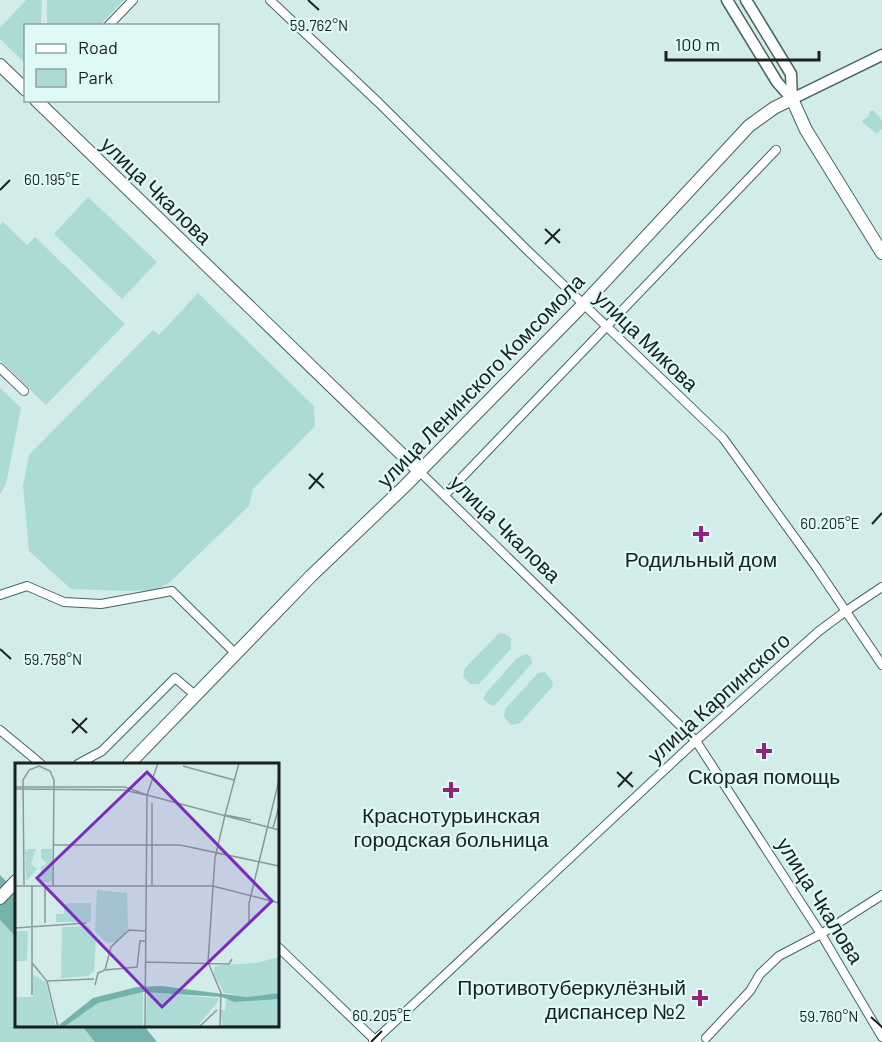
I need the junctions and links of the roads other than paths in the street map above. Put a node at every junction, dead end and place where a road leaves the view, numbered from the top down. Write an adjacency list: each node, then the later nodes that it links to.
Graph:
1 (133, 0): 5 (street)
2 (270, 0): 13 (street, улица Микова)
3 (728, 0): 9 (street)
4 (746, 0): 9 (street)
5 (110, 24)
6 (882, 55): 9 (street, улица Ленинского Комсомола)
7 (0, 66): 8 (main road)
8 (24, 88)
9 (792, 99): 12 (main road); 13 (main road, улица Ленинского Комсомола)
10 (38, 102): 17 (main road, улица Чкалова)
11 (776, 150): 14 (street)
12 (882, 253)
13 (583, 304): 14 (street, улица Микова); 17 (main road, улица Ленинского Комсомола)
14 (606, 327): 18 (street); 21 (street, улица Микова)
15 (0, 368): 16 (street)
16 (24, 391)
17 (419, 471): 18 (street, улица Чкалова); 22 (main road, улица Ленинского Комсомола)
18 (445, 495): 26 (street, улица Чкалова)
19 (882, 587): 21 (street, улица Карпинского)
20 (0, 596): 22 (street)
21 (846, 610): 23 (street, улица Микова); 26 (street, улица Карпинского)
22 (236, 654): 24 (main road, улица Ленинского Комсомола)
23 (882, 665)
24 (195, 695): 28 (street); 29 (main road, улица Ленинского Комсомола)
25 (0, 730): 27 (street)
26 (696, 741): 33 (street, улица Чкалова); 37 (street, улица Карпинского)
27 (39, 763)
28 (81, 763)
29 (131, 763)
30 (15, 882): 32 (main road)
31 (882, 895): 33 (street)
32 (0, 898)
33 (821, 934): 35 (street, улица Чкалова); 36 (street)
34 (279, 948): 37 (street)
35 (882, 1037)
36 (705, 1038)
37 (375, 1041)

